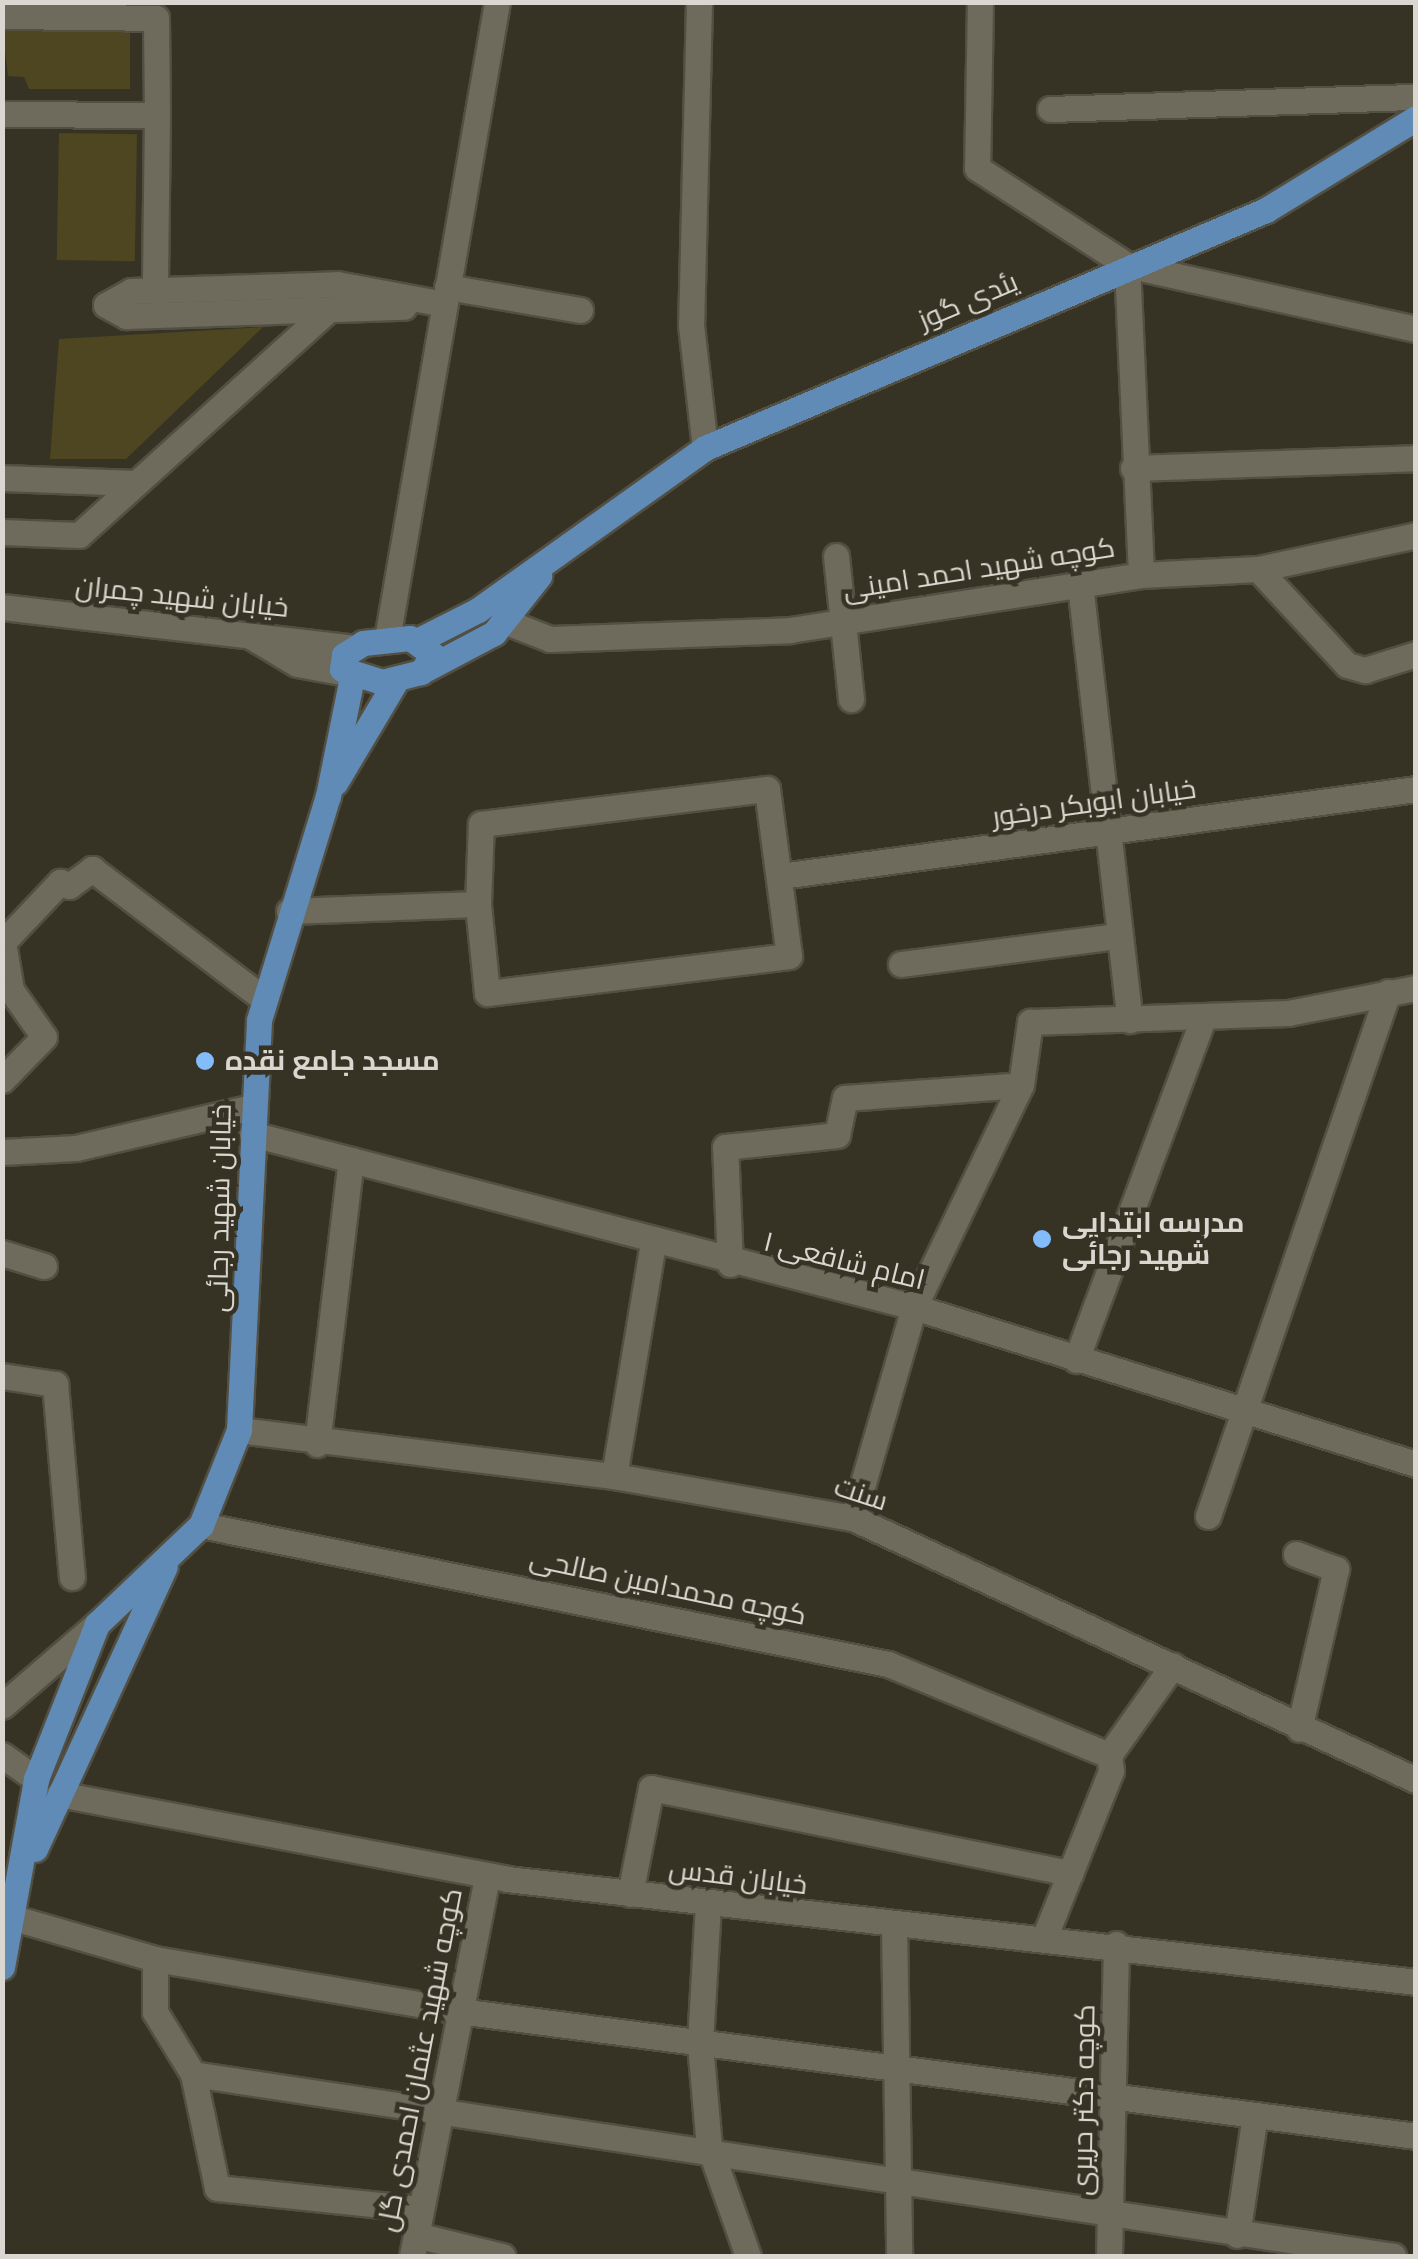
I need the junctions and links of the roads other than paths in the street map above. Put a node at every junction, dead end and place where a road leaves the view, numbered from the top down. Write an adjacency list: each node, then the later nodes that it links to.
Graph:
1 (497, 2): 12 (street)
2 (700, 2): 16 (street)
3 (980, 2): 10 (street)
4 (2, 16): 8 (street)
5 (1416, 97): 6 (street)
6 (1050, 109)
7 (2, 114): 8 (street)
8 (157, 114): 11 (street)
9 (1416, 118): 10 (main road, یئدی گوز)
10 (1126, 266): 15 (street); 16 (main road, یئدی گوز); 18 (street)
11 (156, 290): 12 (street); 14 (street)
12 (445, 295): 13 (street); 14 (street); 32 (street)
13 (580, 310)
14 (327, 311): 20 (street)
15 (1416, 329)
16 (705, 448): 23 (main road, یئدی گوز)
17 (1416, 458): 18 (street)
18 (1134, 468): 26 (street)
19 (2, 478): 20 (street)
20 (135, 483): 21 (street)
21 (2, 532)
22 (1416, 536): 25 (street, کوچه شهید احمد امینی)
23 (554, 556): 30 (main road); 33 (main road)
24 (836, 556): 29 (street)
25 (1258, 569): 26 (street, کوچه شهید احمد امینی); 35 (street)
26 (1141, 574): 27 (street, کوچه شهید احمد امینی)
27 (1080, 584): 29 (street, کوچه شهید احمد امینی); 42 (street)
28 (2, 606): 31 (street, خیابان شهید چمران)
29 (844, 620): 30 (street, کوچه شهید احمد امینی); 39 (street)
30 (504, 621): 36 (main road)
31 (252, 637): 34 (street, خیابان شهید چمران); 37 (street)
32 (387, 639): 33 (main road); 34 (main road)
33 (419, 640): 36 (main road)
34 (354, 648): 37 (main road, خیابان شهید رجائی)
35 (1416, 654)
36 (426, 668): 38 (main road)
37 (349, 675): 38 (main road); 41 (main road, خیابان شهید رجائی)
38 (397, 680): 41 (main road)
39 (851, 699)
40 (1416, 789): 42 (street, خیابان ابوبکر درخور)
41 (328, 796): 45 (main road, خیابان شهید رجائی)
42 (1102, 832): 43 (street, خیابان ابوبکر درخور); 46 (street)
43 (782, 876): 44 (street); 44 (street)
44 (478, 904): 45 (street)
45 (289, 910): 51 (main road, خیابان شهید رجائی)
46 (1117, 936): 48 (street); 53 (street)
47 (4, 938): 51 (street); 54 (street)
48 (900, 964)
49 (1416, 988): 50 (street)
50 (1388, 992): 52 (street); 67 (street)
51 (264, 999): 56 (main road, خیابان شهید رجائی)
52 (1203, 1019): 53 (street); 65 (street)
53 (1130, 1020): 55 (street)
54 (2, 1080)
55 (1021, 1085): 62 (street); 64 (street)
56 (252, 1106): 57 (main road, خیابان شهید رجائی); 58 (street)
57 (252, 1134): 59 (street, امام شافعی ۱); 68 (main road, خیابان شهید رجائی)
58 (2, 1152)
59 (350, 1160): 60 (street, امام شافعی ۱); 69 (street)
60 (652, 1243): 62 (street, امام شافعی ۱); 71 (street)
61 (2, 1252): 63 (street)
62 (730, 1264): 64 (street, امام شافعی ۱)
63 (44, 1266)
64 (914, 1307): 65 (street, امام شافعی ۱); 73 (street)
65 (1076, 1360): 67 (street, امام شافعی ۱)
66 (2, 1376): 77 (street)
67 (1247, 1406): 70 (street, امام شافعی ۱); 72 (street)
68 (239, 1430): 69 (street, سنت); 74 (main road, خیابان شهید رجائی)
69 (317, 1444): 71 (street, سنت)
70 (1413, 1459)
71 (614, 1476): 73 (street, سنت)
72 (1208, 1516)
73 (853, 1518): 80 (street, سنت)
74 (201, 1525): 75 (main road, خیابان شهید رجائی); 83 (street, کوچه محمدامین صالحی)
75 (171, 1554): 78 (main road, خیابان شهید رجائی); 79 (main road, خیابان شهید رجائی)
76 (1296, 1554): 82 (street)
77 (72, 1577)
78 (97, 1624): 79 (main road); 81 (street); 85 (main road, خیابان شهید رجائی)
79 (131, 1644): 87 (main road, خیابان شهید رجائی)
80 (1173, 1664): 82 (street, سنت); 83 (street)
81 (2, 1706)
82 (1298, 1729): 86 (street, سنت)
83 (1109, 1754): 89 (street)
84 (2, 1755): 85 (street)
85 (36, 1779): 88 (main road, خیابان شهید رجائی)
86 (1416, 1780)
87 (58, 1794): 88 (main road, خیابان شهید رجائی); 90 (street, خیابان قدس)
88 (24, 1874): 93 (main road)
89 (1070, 1874): 91 (street); 95 (street)
90 (487, 1876): 91 (street, خیابان قدس); 100 (street, کوچه شهید عثمان احمدی گل)
91 (630, 1894): 92 (street, خیابان قدس)
92 (708, 1904): 94 (street, خیابان قدس); 101 (street)
93 (14, 1918): 97 (street); 98 (main road)
94 (894, 1923): 95 (street, خیابان قدس); 103 (street)
95 (1044, 1936): 96 (street, خیابان قدس)
96 (1116, 1944): 99 (street, خیابان قدس); 104 (street, کوچه دکتر حریری)
97 (155, 1959): 100 (street); 102 (street)
98 (2, 1967)
99 (1416, 1982)
100 (459, 2011): 101 (street); 105 (street, کوچه شهید عثمان احمدی گل)
101 (700, 2044): 103 (street); 108 (street)
102 (193, 2074): 105 (street); 111 (street)
103 (896, 2074): 104 (street); 109 (street)
104 (1114, 2098): 106 (street); 110 (street, کوچه دکتر حریری)
105 (439, 2112): 108 (street); 111 (street, کوچه شهید عثمان احمدی گل)
106 (1255, 2116): 107 (street); 112 (street)
107 (1416, 2136)
108 (709, 2146): 109 (street); 114 (street)
109 (896, 2175): 110 (street); 115 (street)
110 (1113, 2218): 112 (street); 116 (street, کوچه دکتر حریری)
111 (416, 2234): 113 (street)
112 (1237, 2235): 117 (street)
113 (502, 2256)
114 (748, 2256)
115 (899, 2256)
116 (1109, 2256)
117 (1393, 2256)

